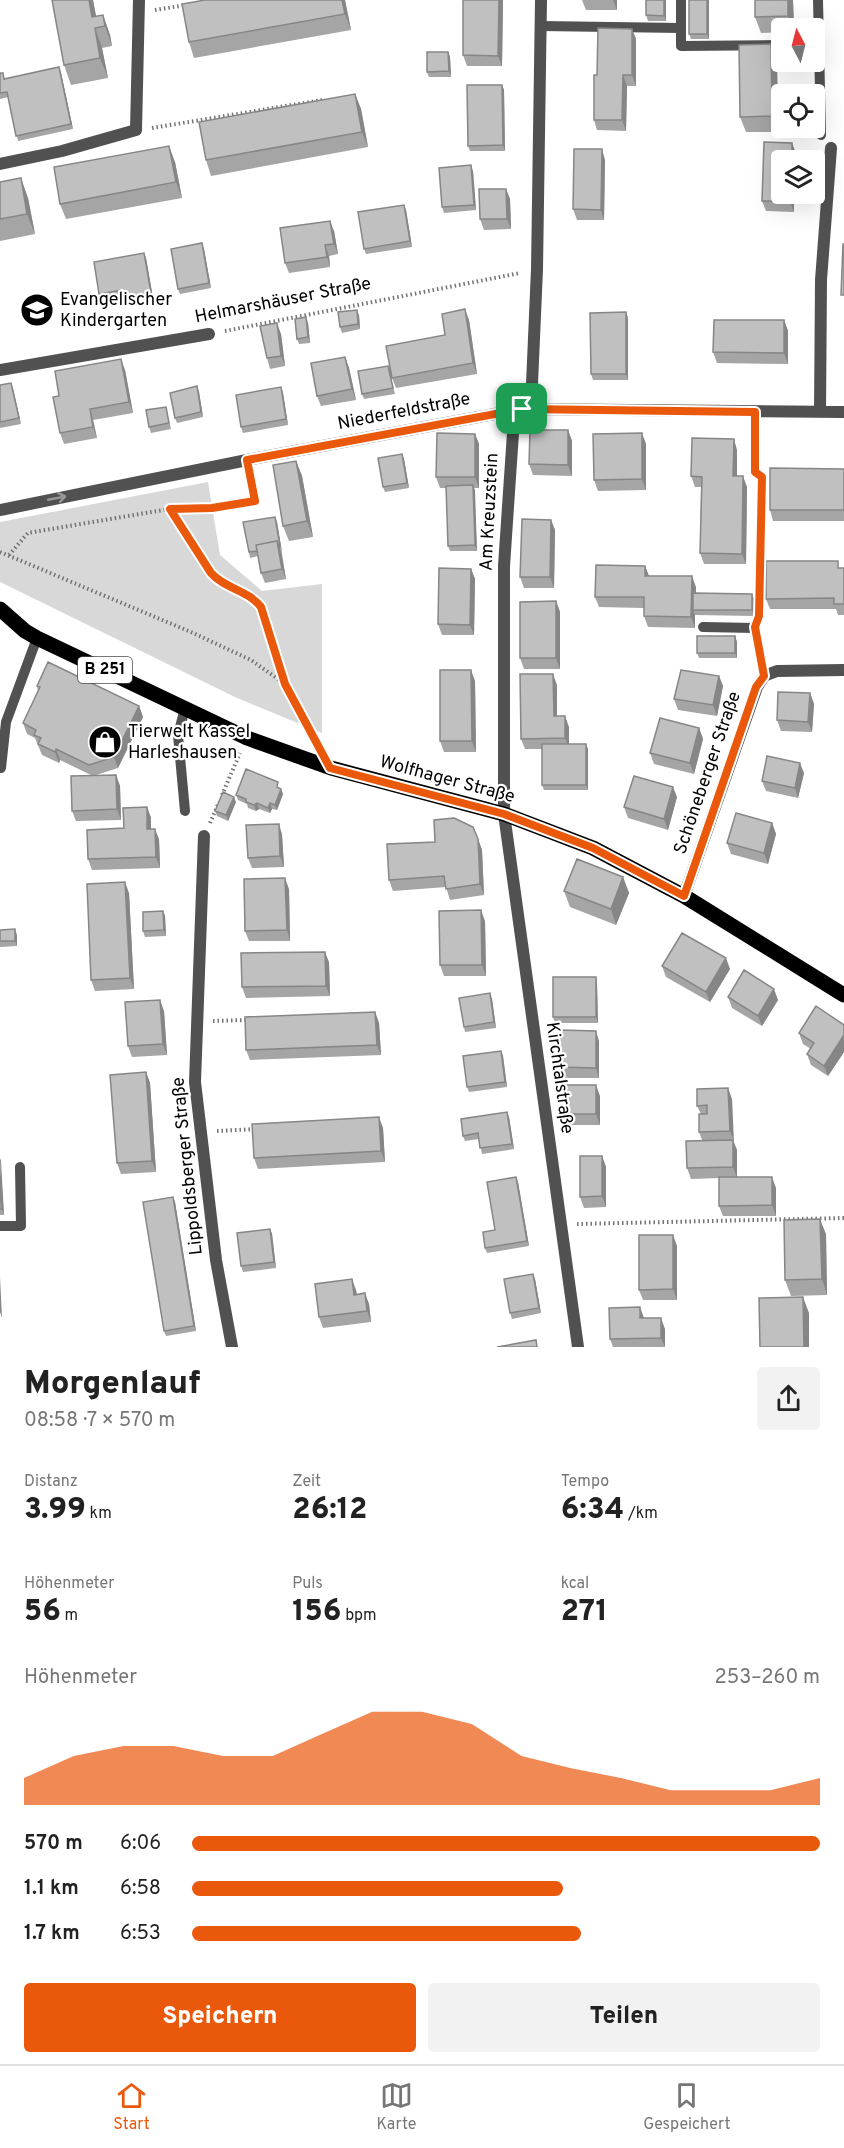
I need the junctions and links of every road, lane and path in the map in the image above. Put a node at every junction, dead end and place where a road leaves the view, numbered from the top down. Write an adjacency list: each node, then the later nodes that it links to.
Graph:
1 (139, 0): 6 (street)
2 (541, 0): 8 (street, Am Kreuzstein)
3 (681, 0): 9 (lane)
4 (818, 0): 7 (lane)
5 (190, 4): 6 (path)
6 (139, 13): 12 (street)
7 (817, 18)
8 (542, 26): 9 (lane); 15 (street, Am Kreuzstein)
9 (681, 28): 10 (lane)
10 (771, 45)
11 (323, 100): 12 (path)
12 (136, 130): 14 (street)
13 (831, 147): 20 (street)
14 (0, 164)
15 (537, 269): 16 (path, Helmarshäuser Straße); 18 (street, Am Kreuzstein)
16 (209, 334): 17 (street, Helmarshäuser Straße)
17 (0, 370)
18 (522, 409): 19 (street, Niederfeldstraße); 22 (street, Niederfeldstraße); 40 (street, Am Kreuzstein)
19 (755, 412): 20 (street, Niederfeldstraße); 30 (path)
20 (820, 412): 21 (street, Niederfeldstraße)
21 (844, 412)
22 (247, 460): 23 (path); 24 (street, Niederfeldstraße, one-way to 22)
23 (170, 509): 26 (path); 34 (path)
24 (0, 510)
25 (0, 552): 26 (path)
26 (9, 555): 34 (path)
27 (0, 609): 31 (main road, Wolfhager Straße / B 251)
28 (0, 625): 31 (main road, Wolfhager Straße / B 251)
29 (704, 627): 30 (lane)
30 (755, 627): 33 (lane)
31 (31, 634): 35 (main road, Wolfhager Straße / B 251); 37 (lane)
32 (844, 670): 33 (street)
33 (764, 676): 42 (street, Schöneberger Straße)
34 (285, 684): 38 (path)
35 (185, 708): 36 (main road, Wolfhager Straße / B 251); 39 (lane)
36 (247, 738): 38 (main road, Wolfhager Straße / B 251); 41 (path)
37 (1, 768)
38 (330, 768): 40 (main road, Wolfhager Straße / B 251)
39 (185, 811)
40 (504, 814): 42 (main road, Wolfhager Straße / B 251); 50 (street, Kirchtalstraße)
41 (204, 836): 45 (street, Lippoldsberger Straße)
42 (684, 896): 43 (main road, Wolfhager Straße / B 251)
43 (844, 995)
44 (254, 1020): 45 (path)
45 (197, 1021): 47 (street, Lippoldsberger Straße)
46 (259, 1128): 47 (path)
47 (201, 1132): 52 (street, Lippoldsberger Straße)
48 (20, 1167): 51 (lane)
49 (844, 1218): 50 (path)
50 (561, 1225): 53 (street, Kirchtalstraße)
51 (0, 1226)
52 (232, 1347)
53 (578, 1347)

